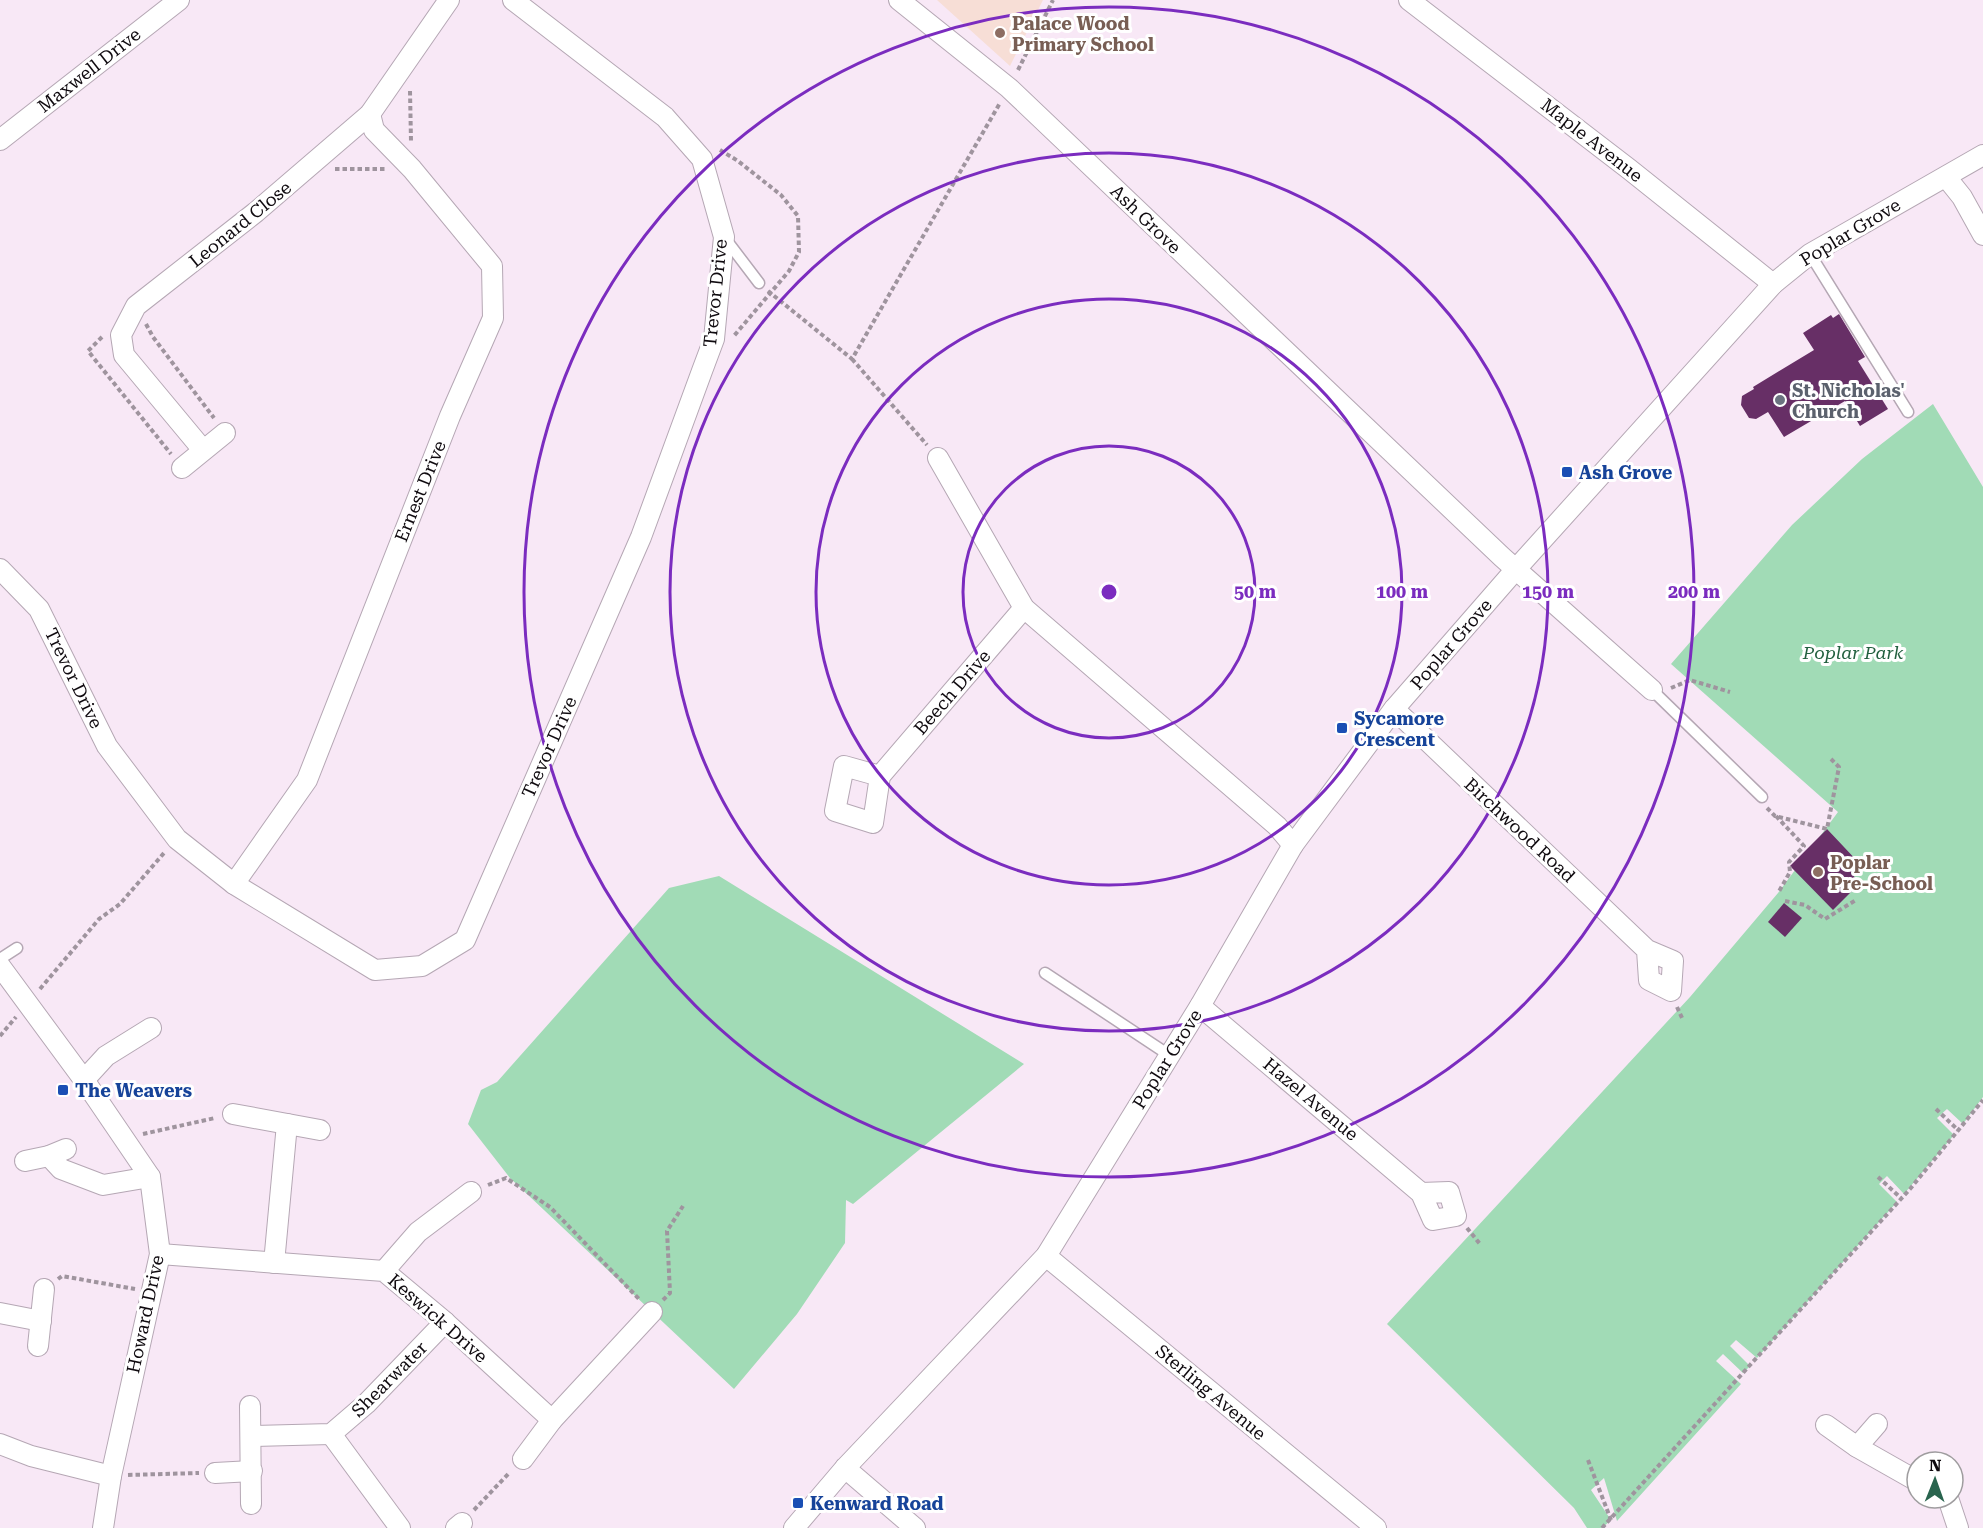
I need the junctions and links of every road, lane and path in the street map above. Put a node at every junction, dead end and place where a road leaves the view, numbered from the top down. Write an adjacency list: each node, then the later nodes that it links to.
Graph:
1 (179, 0): 10 (street, Maxwell Drive)
2 (449, 0): 7 (street, Leonard Close)
3 (513, 0): 17 (street, Trevor Drive)
4 (899, 0): 8 (street, Ash Grove)
5 (1053, 0): 8 (path)
6 (1410, 0): 20 (street, Maple Avenue)
7 (409, 60): 9 (street, Leonard Close); 14 (path)
8 (1009, 88): 24 (path); 31 (street, Ash Grove)
9 (370, 114): 13 (street, Leonard Close); 14 (street, Ernest Drive)
10 (0, 140)
11 (711, 145): 21 (path)
12 (1983, 155): 15 (street, Poplar Grove)
13 (306, 169): 14 (path); 22 (street, Leonard Close)
14 (412, 169): 42 (street, Ernest Drive)
15 (1946, 177): 16 (street); 18 (street, Poplar Grove)
16 (1983, 235)
17 (724, 237): 19 (lane); 42 (street, Trevor Drive)
18 (1810, 254): 20 (street, Poplar Grove); 25 (lane)
19 (759, 283): 21 (path)
20 (1773, 284): 31 (street, Poplar Grove)
21 (771, 294): 23 (path); 24 (path)
22 (136, 306): 26 (path); 27 (street, Leonard Close)
23 (725, 345)
24 (852, 359): 28 (path)
25 (1908, 411)
26 (225, 433): 27 (street)
27 (203, 450): 29 (street)
28 (938, 458): 32 (street)
29 (182, 468)
30 (0, 569): 40 (street, Trevor Drive)
31 (1516, 569): 34 (street); 35 (street, Poplar Grove)
32 (1023, 608): 37 (street, Beech Drive); 41 (street)
33 (1730, 692): 34 (path)
34 (1655, 693): 38 (lane)
35 (1394, 709): 41 (street, Poplar Grove); 47 (street, Birchwood Road)
36 (1831, 759): 39 (path)
37 (880, 776)
38 (1762, 797): 39 (path)
39 (1775, 816): 43 (path)
40 (177, 839): 42 (street, Trevor Drive); 51 (path)
41 (1293, 845): 52 (street, Poplar Grove)
42 (234, 884)
43 (1778, 893)
44 (1856, 900): 45 (path)
45 (1785, 901)
46 (17, 948): 48 (lane)
47 (1647, 950)
48 (0, 959)
49 (0, 966): 51 (street, Howard Drive)
50 (1045, 973): 55 (lane)
51 (27, 1004): 54 (path); 56 (street, Howard Drive)
52 (1200, 1006): 55 (street, Poplar Grove); 68 (street, Hazel Avenue)
53 (152, 1028): 56 (street)
54 (0, 1036)
55 (1169, 1056): 72 (street, Poplar Grove)
56 (84, 1080): 63 (street, Howard Drive)
57 (1983, 1100): 61 (path)
58 (1936, 1109): 61 (path)
59 (233, 1114): 60 (street); 63 (path)
60 (287, 1124): 62 (street); 73 (street)
61 (1958, 1130): 69 (path)
62 (320, 1131)
63 (124, 1138): 65 (street, Howard Drive)
64 (25, 1161): 65 (street)
65 (150, 1177): 71 (street, Howard Drive)
66 (1878, 1177): 69 (path)
67 (471, 1192): 74 (street); 77 (path)
68 (1421, 1193)
69 (1901, 1198): 99 (path)
70 (683, 1206): 77 (path)
71 (160, 1254): 73 (street, Keswick Drive); 76 (street, Howard Drive)
72 (1046, 1256): 92 (street, Poplar Grove); 100 (street, Sterling Avenue)
73 (274, 1263): 74 (street, Keswick Drive)
74 (384, 1271): 80 (street, Keswick Drive)
75 (44, 1289): 76 (path); 79 (street)
76 (150, 1292): 96 (street, Howard Drive)
77 (652, 1312): 83 (street)
78 (0, 1313): 79 (street)
79 (41, 1321): 81 (street)
80 (445, 1322): 83 (street, Keswick Drive); 86 (street, Shearwater)
81 (38, 1346)
82 (250, 1406): 87 (street)
83 (552, 1420): 90 (street)
84 (1878, 1424): 89 (street)
85 (1826, 1425): 89 (street)
86 (331, 1434): 87 (street); 103 (street)
87 (252, 1436): 93 (street)
88 (0, 1444): 96 (street)
89 (1857, 1447): 95 (street)
90 (523, 1459): 101 (path)
91 (1588, 1460): 99 (path)
92 (845, 1468): 104 (street, Poplar Grove); 105 (street)
93 (252, 1471): 94 (street); 97 (street)
94 (214, 1473): 96 (path)
95 (1905, 1473)
96 (111, 1476): 102 (street, Howard Drive)
97 (251, 1504)
98 (1952, 1510): 107 (street)
99 (1611, 1520): 106 (path)
100 (1362, 1524)
101 (459, 1526)
102 (103, 1528)
103 (400, 1528)
104 (795, 1528)
105 (915, 1528)
106 (1602, 1528)
107 (1959, 1528)

